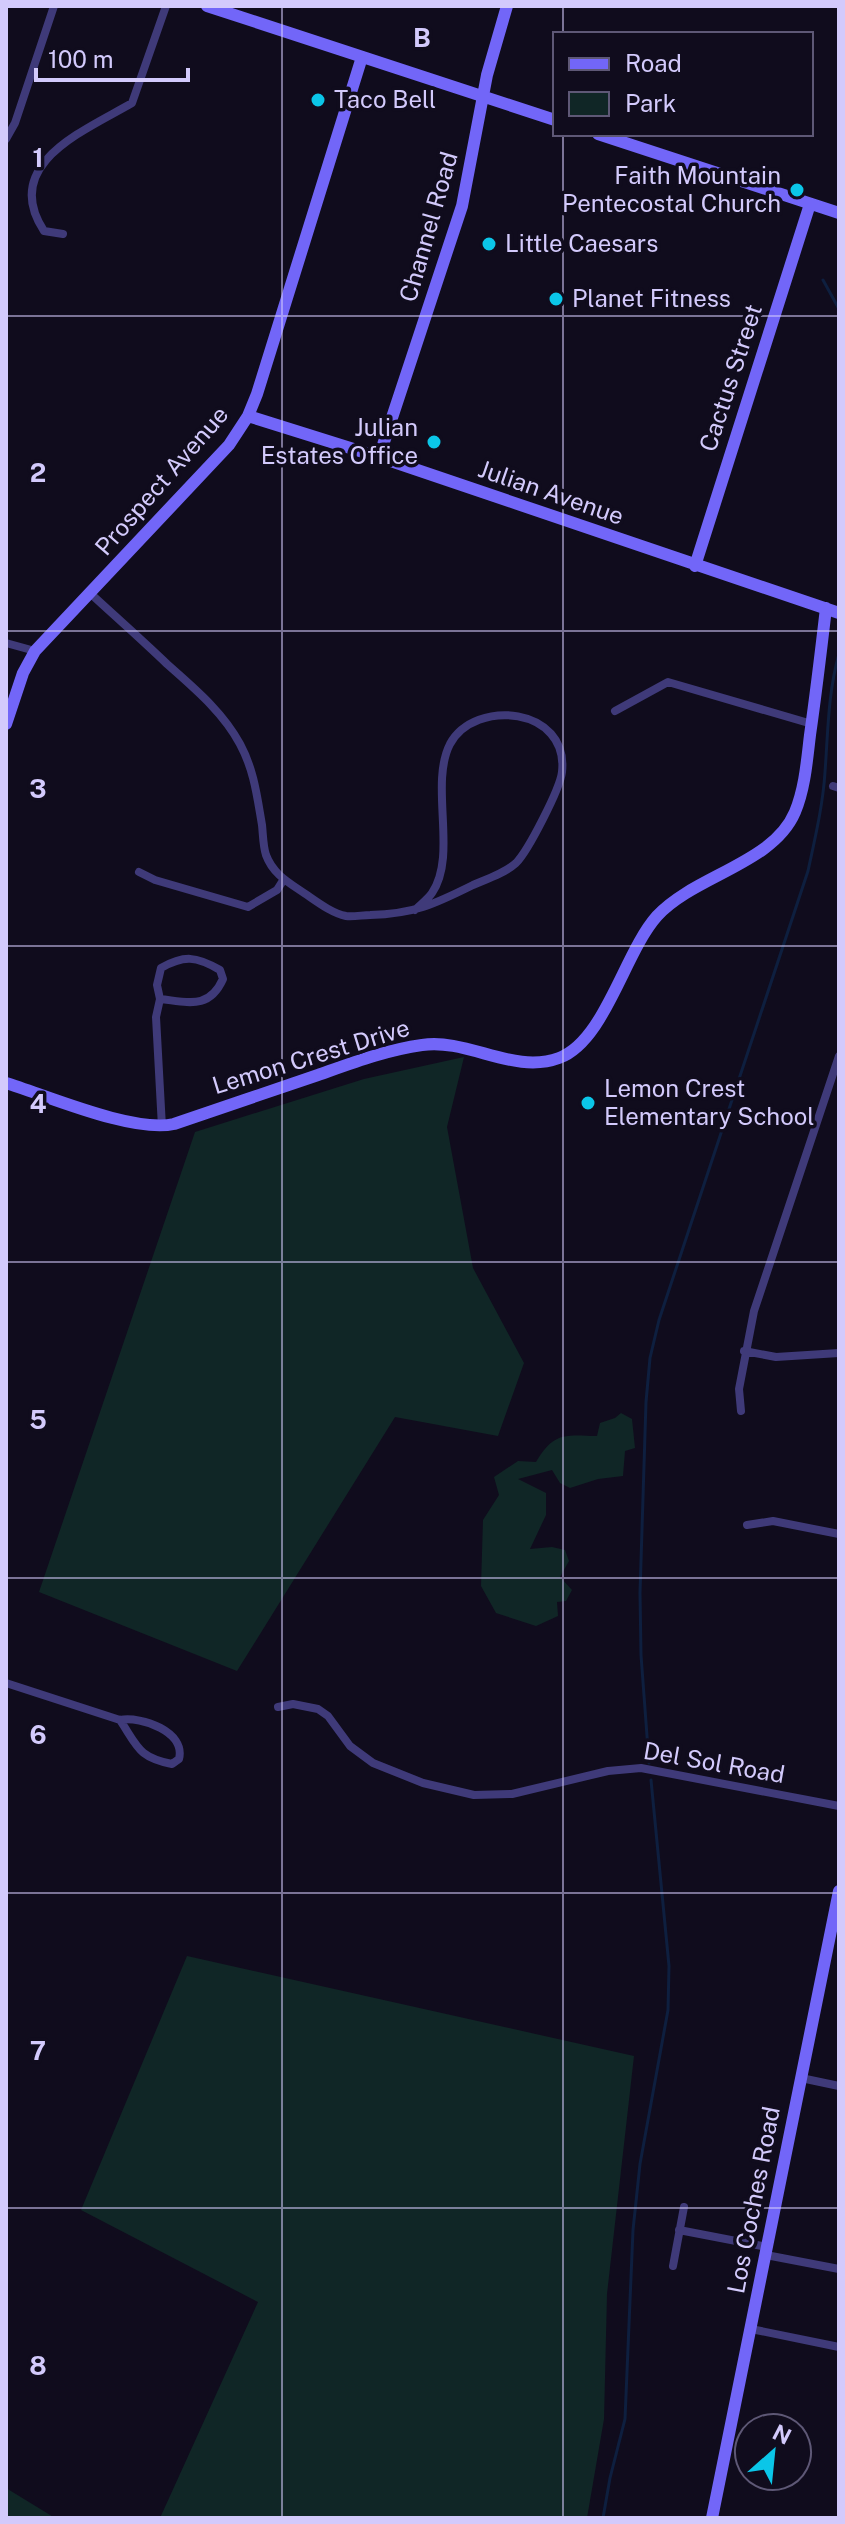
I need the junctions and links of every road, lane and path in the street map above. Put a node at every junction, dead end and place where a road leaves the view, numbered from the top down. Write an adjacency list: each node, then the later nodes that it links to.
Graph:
1 (54, 6): 9 (street)
2 (166, 6): 12 (street)
3 (207, 6): 5 (street)
4 (507, 6): 6 (street, Channel Road)
5 (362, 57): 6 (street); 13 (street, Prospect Avenue)
6 (483, 96): 7 (street); 14 (street, Channel Road)
7 (553, 119)
8 (604, 136): 10 (street)
9 (6, 139)
10 (810, 204): 11 (street); 15 (street, Cactus Street)
11 (839, 213)
12 (63, 234)
13 (248, 416): 14 (street, Julian Avenue); 16 (street, Prospect Avenue)
14 (379, 457): 15 (street, Julian Avenue)
15 (695, 566): 17 (street, Julian Avenue)
16 (91, 594): 20 (street, Prospect Avenue); 25 (street)
17 (826, 608): 18 (street, Julian Avenue); 23 (street, Lemon Crest Drive)
18 (839, 613)
19 (6, 643): 20 (street)
20 (35, 651): 22 (street, Prospect Avenue)
21 (615, 711): 23 (street)
22 (6, 724)
23 (812, 724): 30 (street, Lemon Crest Drive)
24 (139, 872): 25 (street)
25 (284, 879): 26 (street)
26 (415, 910): 26 (street)
27 (160, 999): 27 (street); 30 (street)
28 (839, 1056): 31 (street)
29 (6, 1083): 30 (street, Lemon Crest Drive)
30 (162, 1127)
31 (744, 1351): 32 (street); 33 (street)
32 (839, 1353)
33 (741, 1411)
34 (747, 1525): 35 (street)
35 (839, 1534)
36 (6, 1683): 38 (street)
37 (278, 1707): 39 (street, Del Sol Road)
38 (120, 1720): 38 (street)
39 (839, 1806)
40 (839, 1891): 41 (street, Los Coches Road)
41 (801, 2078): 42 (street); 45 (street, Los Coches Road)
42 (839, 2086)
43 (684, 2207): 44 (street)
44 (679, 2230): 45 (street); 46 (street)
45 (766, 2251): 47 (street); 48 (street, Los Coches Road)
46 (673, 2266)
47 (839, 2269)
48 (751, 2329): 49 (street); 50 (street, Los Coches Road)
49 (839, 2347)
50 (712, 2518)

